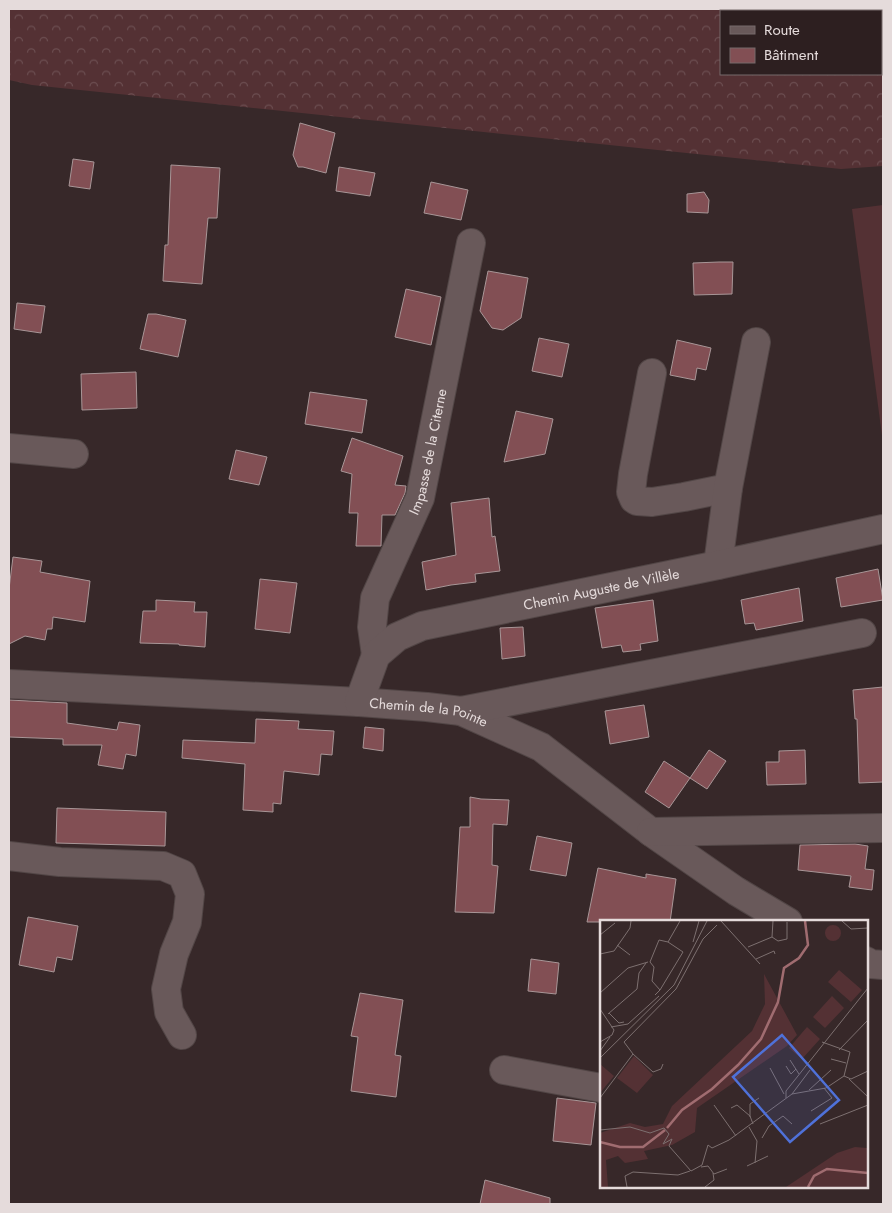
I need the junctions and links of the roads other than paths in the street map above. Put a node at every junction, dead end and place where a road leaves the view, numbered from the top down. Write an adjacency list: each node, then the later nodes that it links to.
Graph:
1 (471, 242): 10 (street, Impasse de la Citerne)
2 (756, 342): 6 (street)
3 (652, 373): 6 (street)
4 (9, 448): 5 (street)
5 (74, 454)
6 (728, 488): 8 (street)
7 (883, 530): 8 (street, Chemin Auguste de Villèle)
8 (718, 566): 10 (street, Chemin Auguste de Villèle)
9 (862, 632): 13 (street)
10 (376, 654): 12 (street)
11 (9, 684): 12 (street, Chemin de la Pointe)
12 (359, 702): 13 (street, Chemin de la Pointe)
13 (461, 711): 15 (street, Chemin de la Pointe)
14 (883, 828): 15 (street)
15 (651, 832): 17 (street, Chemin de la Pointe)
16 (9, 856): 20 (street)
17 (785, 920)
18 (867, 962): 19 (street)
19 (883, 965)
20 (182, 1035)
21 (504, 1070): 22 (street)
22 (600, 1088)

